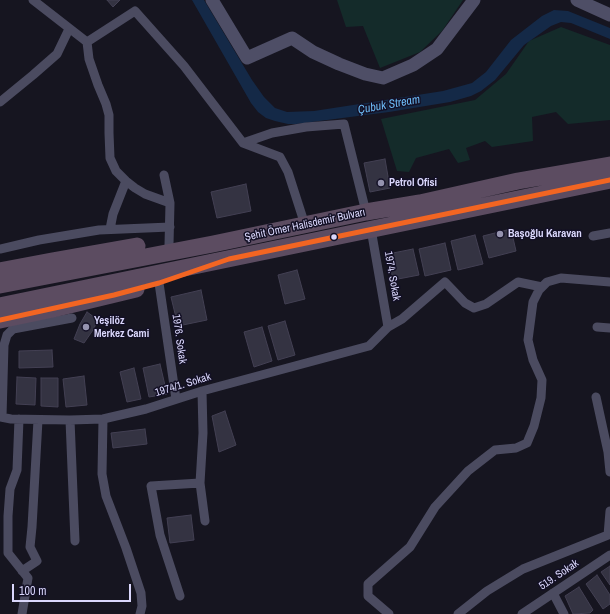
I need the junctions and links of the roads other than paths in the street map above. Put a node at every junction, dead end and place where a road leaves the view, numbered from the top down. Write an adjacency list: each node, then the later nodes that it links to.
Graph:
1 (33, 0): 6 (street)
2 (212, 0): 3 (street)
3 (474, 0)
4 (577, 0): 5 (street)
5 (610, 15)
6 (70, 29): 7 (street); 8 (street)
7 (87, 42): 9 (street); 13 (street)
8 (0, 102)
9 (243, 143): 15 (street); 16 (street)
10 (610, 165): 15 (highway, Şehit Ömer Halisdemir Bulvarı)
11 (164, 175): 14 (street)
12 (610, 180): 18 (highway, Şehit Ömer Halisdemir Bulvarı)
13 (126, 181): 14 (street); 19 (street)
14 (170, 203): 17 (street)
15 (366, 212): 16 (highway, Şehit Ömer Halisdemir Bulvarı)
16 (305, 225): 22 (highway, Şehit Ömer Halisdemir Bulvarı)
17 (170, 227): 19 (street); 23 (street)
18 (371, 229): 25 (highway, Şehit Ömer Halisdemir Bulvarı); 34 (street, 1974. Sokak)
19 (110, 230): 24 (street)
20 (610, 233): 21 (street)
21 (593, 236)
22 (213, 244): 23 (highway); 29 (highway, Şehit Ömer Halisdemir Bulvarı)
23 (169, 245): 26 (highway)
24 (0, 249)
25 (229, 259): 27 (highway, Şehit Ömer Halisdemir Bulvarı); 31 (highway, Şehit Ömer Halisdemir Bulvarı)
26 (0, 271)
27 (159, 282): 33 (highway, Şehit Ömer Halisdemir Bulvarı); 39 (street, 1976. Sokak)
28 (610, 282): 30 (street)
29 (0, 285)
30 (542, 287): 34 (street); 57 (street)
31 (0, 306)
32 (72, 318): 40 (street)
33 (0, 320)
34 (388, 327): 37 (street, 1974/1. Sokak)
35 (597, 327): 36 (street)
36 (610, 328)
37 (202, 391): 39 (street, 1974/1. Sokak); 47 (street)
38 (596, 397): 45 (street)
39 (176, 399): 42 (street, 1974/1. Sokak)
40 (1, 417): 41 (street, 1974/1. Sokak)
41 (19, 419): 43 (street, 1974/1. Sokak); 52 (street)
42 (103, 419): 44 (street, 1974/1. Sokak); 56 (street)
43 (38, 420): 44 (street, 1974/1. Sokak); 52 (street)
44 (70, 420): 50 (street)
45 (609, 452): 46 (street)
46 (610, 472)
47 (200, 483): 49 (street); 54 (street)
48 (610, 511): 58 (street)
49 (205, 521)
50 (75, 541)
51 (610, 555): 53 (street, 519. Sokak)
52 (22, 571): 55 (street)
53 (553, 593): 59 (street, 519. Sokak); 60 (street)
54 (180, 596)
55 (22, 614)
56 (140, 614)
57 (389, 614)
58 (458, 614)
59 (522, 614)
60 (564, 614)

